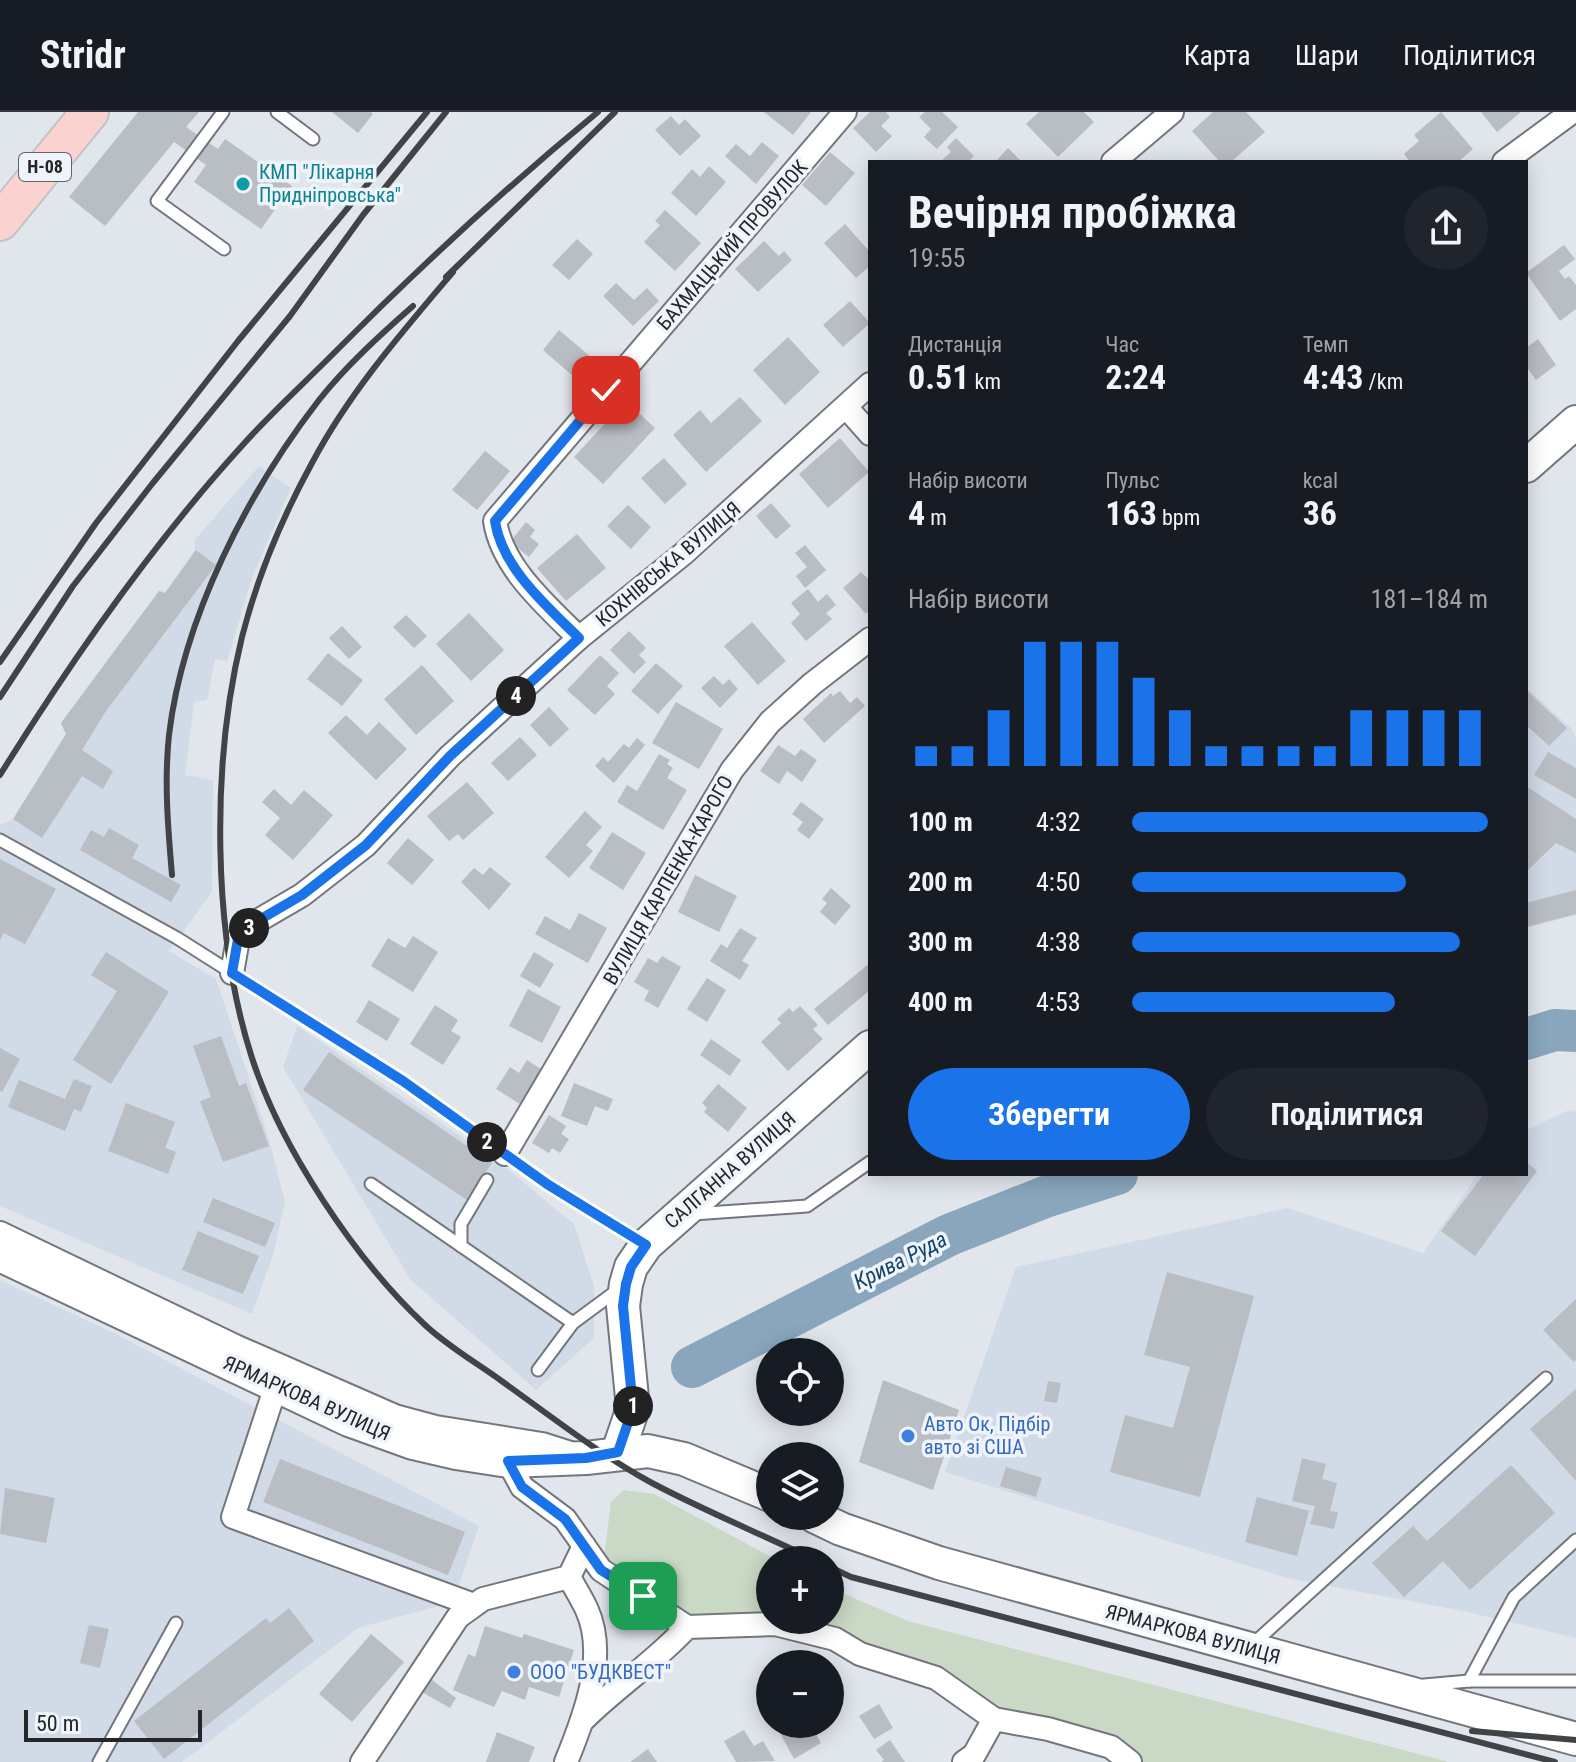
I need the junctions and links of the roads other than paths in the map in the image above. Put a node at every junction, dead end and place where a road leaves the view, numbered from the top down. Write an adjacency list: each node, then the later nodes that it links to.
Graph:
1 (90, 112): 10 (main road, Н-08)
2 (223, 112): 11 (lane)
3 (277, 112): 7 (lane)
4 (845, 112): 17 (street, БАХМАЦЬКИЙ ПРОВУЛОК)
5 (1172, 112): 8 (street)
6 (1572, 112): 9 (street)
7 (313, 139)
8 (1115, 160)
9 (1507, 160)
10 (0, 222)
11 (224, 249)
12 (868, 386): 13 (street, КОХНІВСЬКА ВУЛИЦЯ)
13 (847, 408): 15 (street); 17 (street, КОХНІВСЬКА ВУЛИЦЯ)
14 (1576, 422): 16 (main road)
15 (868, 432)
16 (1528, 464)
17 (579, 638): 20 (street, КОХНІВСЬКА ВУЛИЦЯ)
18 (868, 641): 22 (street, ВУЛИЦЯ КАРПЕНКА-КАРОГО)
19 (0, 840): 20 (lane)
20 (232, 973): 22 (lane)
21 (868, 1049): 26 (main road, САЛГАННА ВУЛИЦЯ)
22 (505, 1154): 28 (lane)
23 (868, 1163): 26 (lane)
24 (487, 1180): 29 (lane)
25 (371, 1184): 29 (lane)
26 (680, 1214): 28 (main road, САЛГАННА ВУЛИЦЯ)
27 (0, 1233): 38 (street)
28 (646, 1245): 31 (main road, САЛГАННА ВУЛИЦЯ)
29 (461, 1246): 32 (lane)
30 (0, 1255): 35 (main road, ЯРМАРКОВА ВУЛИЦЯ)
31 (626, 1284): 32 (lane); 36 (main road, САЛГАННА ВУЛИЦЯ)
32 (573, 1323): 33 (lane)
33 (538, 1370)
34 (1546, 1378): 49 (lane)
35 (276, 1386): 40 (main road, ЯРМАРКОВА ВУЛИЦЯ); 46 (street)
36 (633, 1408): 37 (main road, САЛГАННА ВУЛИЦЯ); 39 (main road)
37 (618, 1452): 38 (main road, ЯРМАРКОВА ВУЛИЦЯ); 39 (main road, ЯРМАРКОВА ВУЛИЦЯ)
38 (586, 1458): 40 (main road, ЯРМАРКОВА ВУЛИЦЯ)
39 (684, 1459): 41 (main road, ЯРМАРКОВА ВУЛИЦЯ)
40 (508, 1461): 44 (street)
41 (756, 1489)
42 (844, 1530): 49 (main road, ЯРМАРКОВА ВУЛИЦЯ)
43 (1576, 1540): 50 (lane)
44 (584, 1546): 45 (street); 48 (street)
45 (569, 1577): 46 (street); 54 (street)
46 (474, 1605): 57 (street)
47 (176, 1623): 56 (lane)
48 (687, 1627): 53 (street); 54 (street)
49 (1246, 1649): 52 (main road, ЯРМАРКОВА ВУЛИЦЯ)
50 (1469, 1681): 51 (lane); 52 (lane)
51 (1576, 1681)
52 (1396, 1688): 55 (main road, ЯРМАРКОВА ВУЛИЦЯ)
53 (994, 1719): 59 (street); 60 (street)
54 (583, 1720): 58 (street)
55 (1576, 1739)
56 (99, 1762)
57 (362, 1762)
58 (566, 1762)
59 (964, 1762)
60 (1130, 1762)

